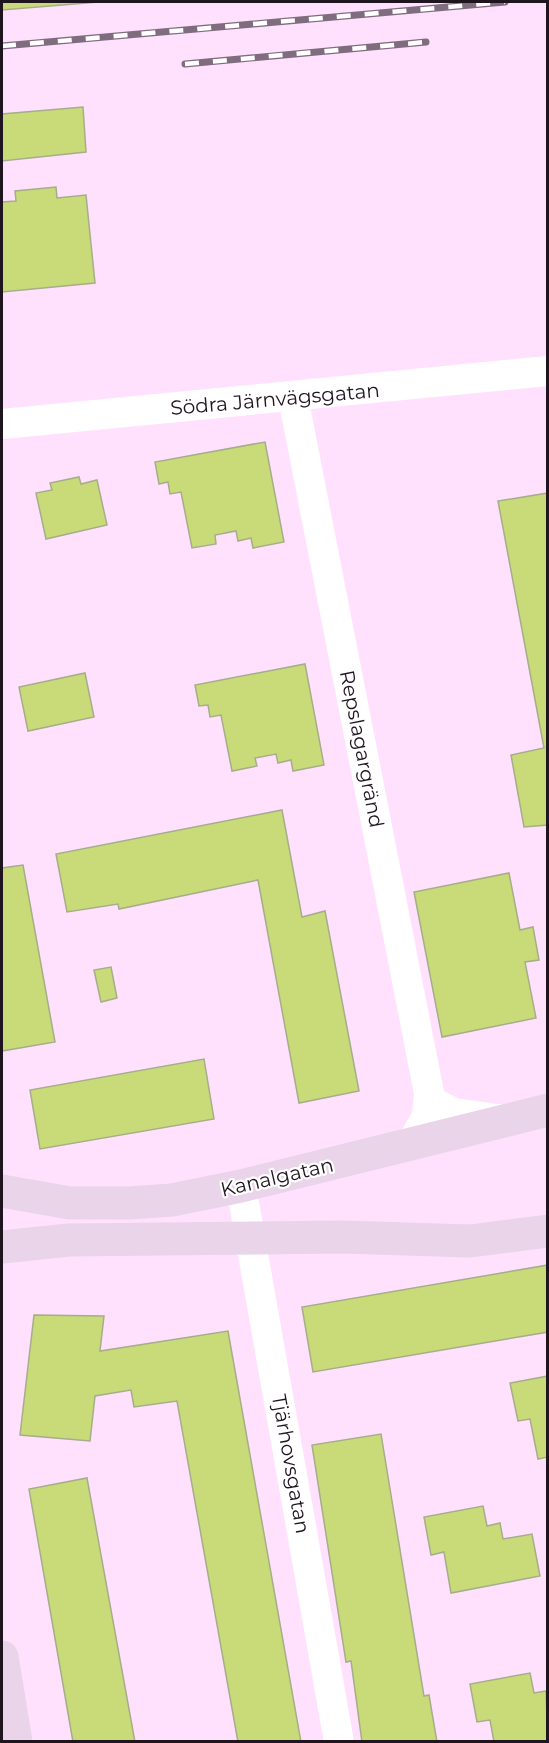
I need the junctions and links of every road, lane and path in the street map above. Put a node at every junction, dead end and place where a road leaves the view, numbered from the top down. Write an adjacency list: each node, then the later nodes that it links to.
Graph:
1 (548, 371): 2 (street, Södra Järnvägsgatan)
2 (293, 397): 3 (street, Södra Järnvägsgatan); 4 (street, Repslagargränd)
3 (2, 424)
4 (431, 1101): 6 (street); 7 (street)
5 (548, 1110): 6 (main road, Kanalgatan)
6 (503, 1119): 7 (main road, Kanalgatan)
7 (411, 1144): 8 (main road, Kanalgatan)
8 (241, 1186): 9 (main road, Kanalgatan); 11 (street, Tjärhovsgatan)
9 (2, 1191)
10 (548, 1231): 11 (main road)
11 (251, 1238): 12 (main road); 15 (street, Tjärhovsgatan)
12 (2, 1247)
13 (2, 1657): 14 (main road)
14 (16, 1742)
15 (339, 1742)

